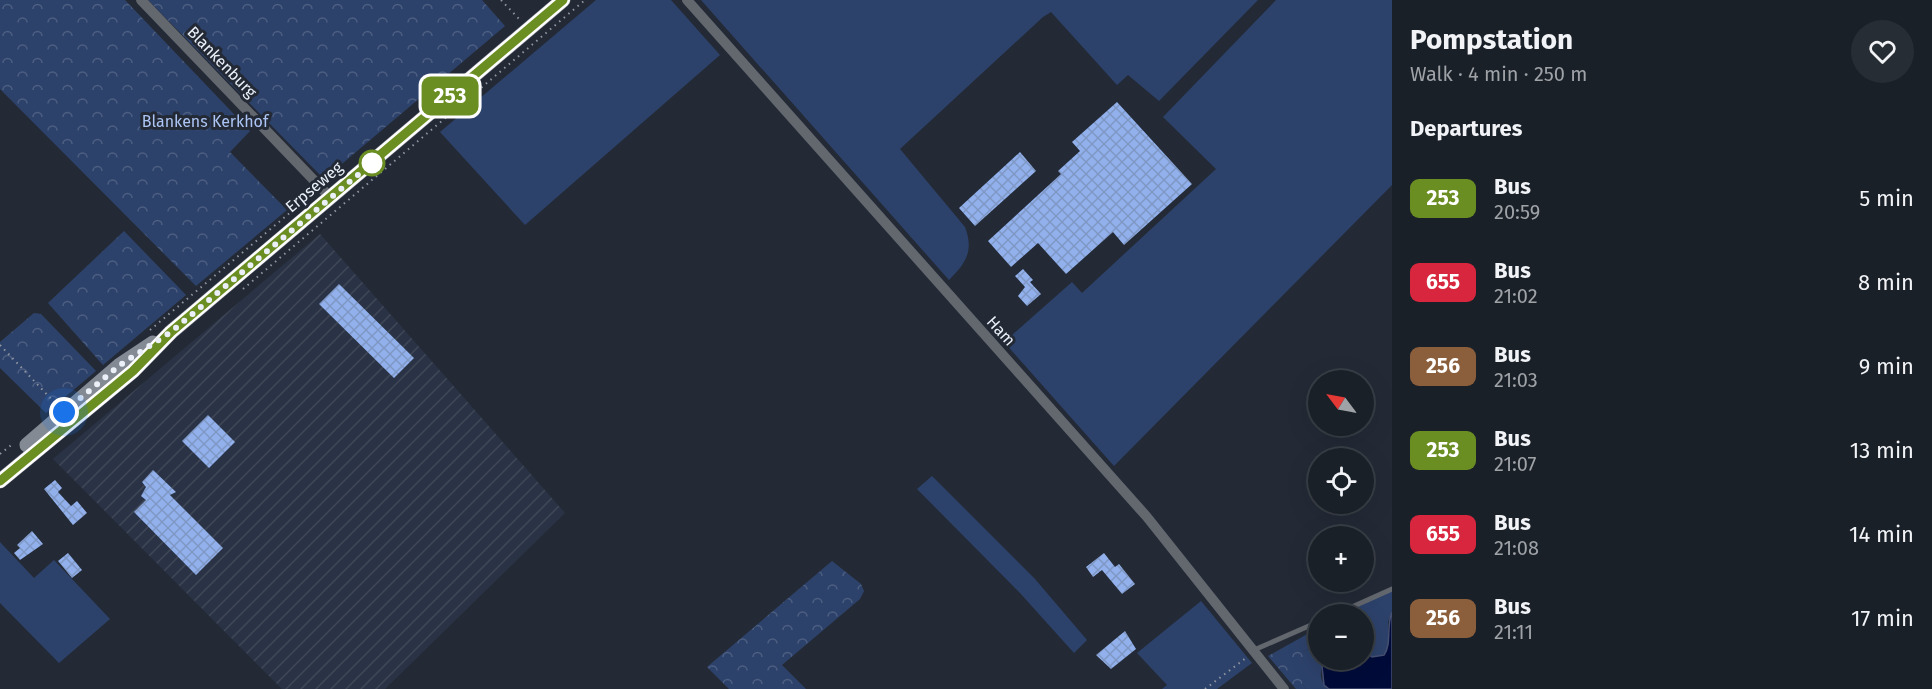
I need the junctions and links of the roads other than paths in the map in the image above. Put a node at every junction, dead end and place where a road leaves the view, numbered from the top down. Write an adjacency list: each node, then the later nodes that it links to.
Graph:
1 (141, 0): 4 (street, Blankenburg)
2 (563, 0): 4 (main road, Erpseweg)
3 (687, 0): 11 (street, Ham)
4 (330, 197): 5 (main road, Erpseweg)
5 (171, 332): 6 (main road, Erpseweg); 7 (main road, Erpseweg)
6 (0, 468)
7 (0, 481)
8 (1392, 590): 9 (lane)
9 (1360, 604)
10 (1308, 626): 11 (lane)
11 (1253, 651): 12 (street, Ham)
12 (1284, 689)

